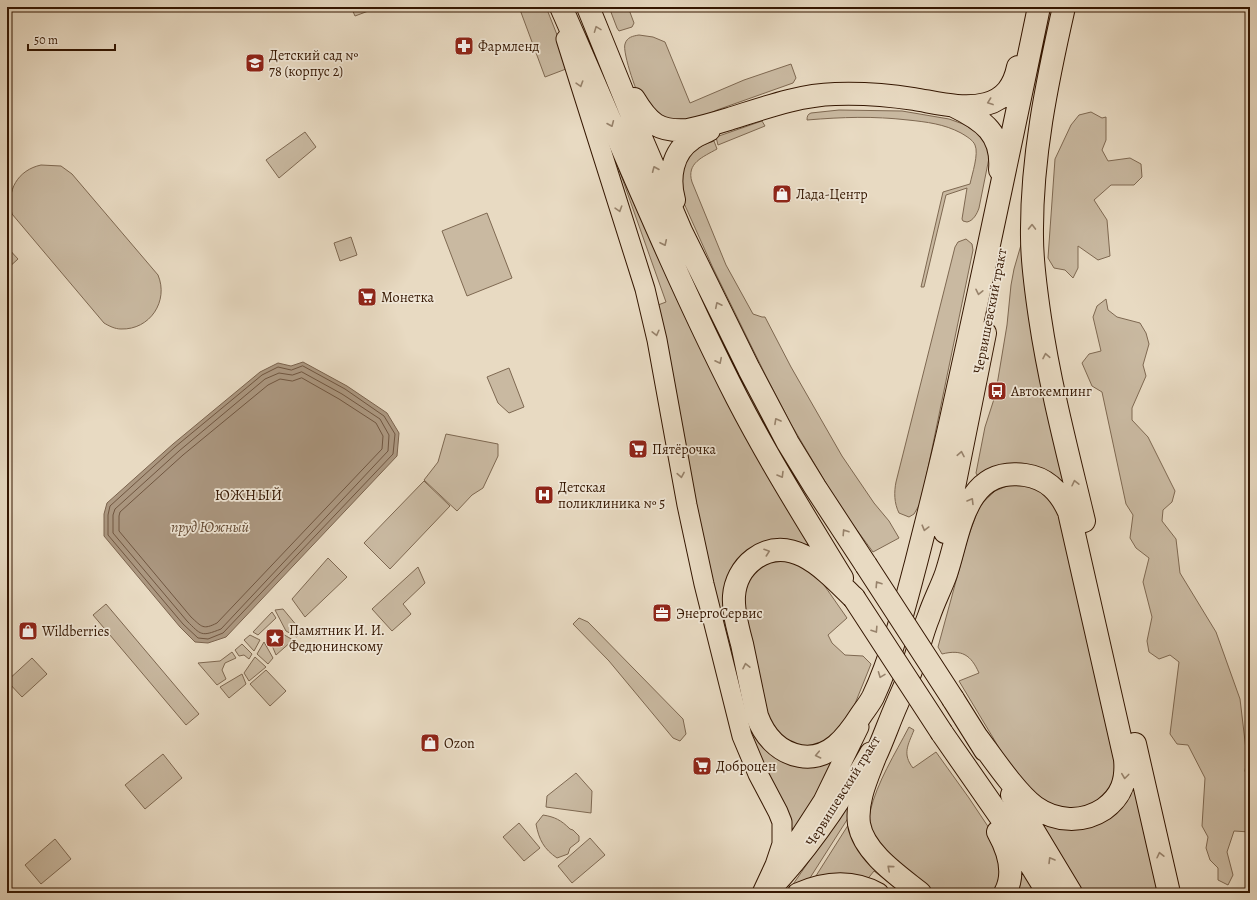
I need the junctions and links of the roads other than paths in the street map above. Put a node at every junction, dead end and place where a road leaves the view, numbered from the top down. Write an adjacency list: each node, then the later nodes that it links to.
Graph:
1 (557, 7): 19 (main road, one-way to 19)
2 (561, 7): 13 (highway, one-way to 13)
3 (588, 7): 8 (highway, one-way to 3)
4 (1030, 7): 9 (highway, one-way to 9)
5 (1039, 7): 11 (highway, Червишевский тракт)
6 (1053, 7): 14 (highway, Червишевский тракт, one-way to 6)
7 (1064, 7): 27 (highway, one-way to 7)
8 (605, 50): 10 (highway); 12 (highway, one-way to 8)
9 (950, 105): 10 (highway); 11 (highway)
10 (728, 119): 12 (highway)
11 (998, 207): 15 (highway, Червишевский тракт, one-way to 15)
12 (681, 231): 17 (highway, one-way to 12, bridge)
13 (854, 598): 15 (highway, Червишевский тракт, one-way to 13); 18 (highway, one-way to 18, bridge)
14 (928, 616): 16 (highway); 17 (highway, one-way to 17)
15 (872, 698): 19 (main road, Червишевский тракт)
16 (897, 704): 20 (main road, Червишевский тракт); 23 (highway, one-way to 16)
17 (977, 737): 26 (highway, one-way to 17)
18 (947, 741): 24 (highway); 25 (highway)
19 (762, 893)
20 (768, 893)
21 (797, 893): 22 (main road)
22 (879, 893)
23 (920, 893)
24 (1005, 893)
25 (1048, 893)
26 (1071, 893)
27 (1169, 893)

